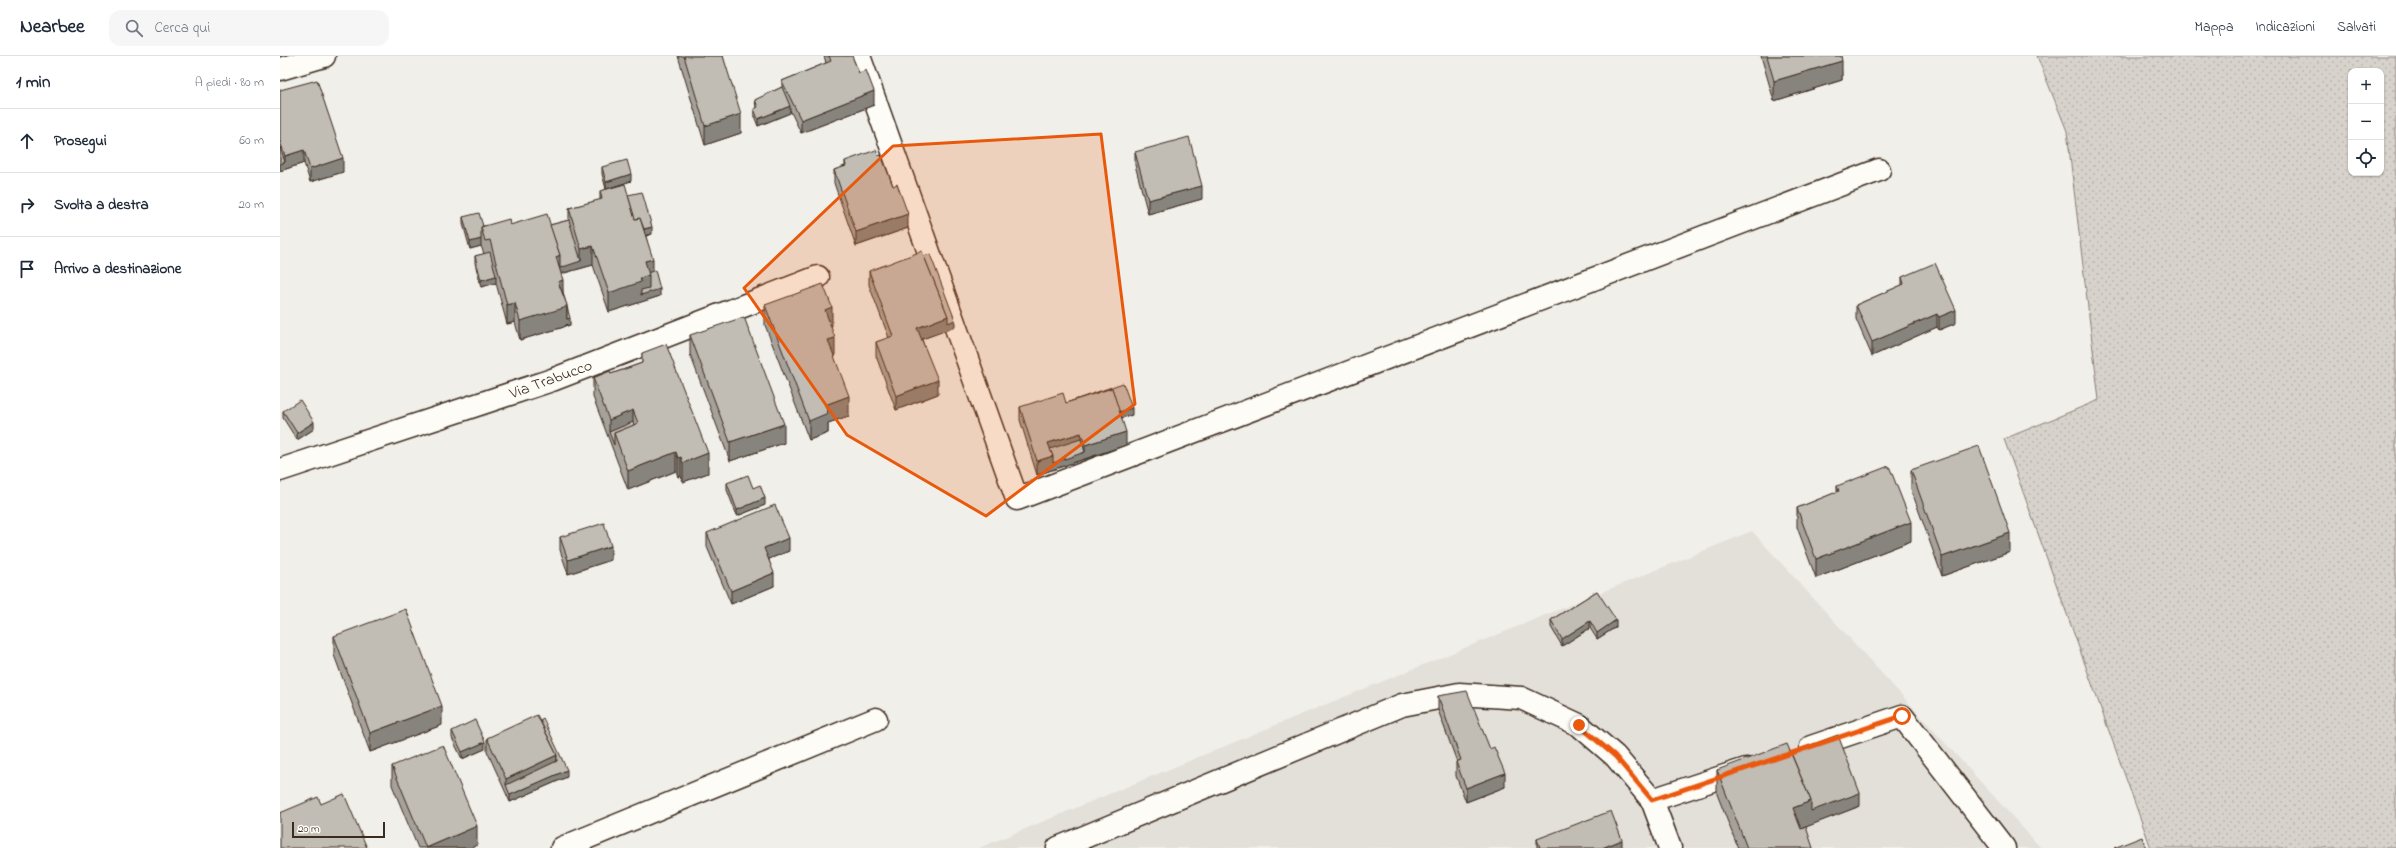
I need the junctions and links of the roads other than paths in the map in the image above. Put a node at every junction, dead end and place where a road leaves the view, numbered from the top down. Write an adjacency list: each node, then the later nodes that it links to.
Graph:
1 (324, 56): 3 (street)
2 (859, 56): 4 (street)
3 (280, 69)
4 (1879, 170)
5 (818, 277): 6 (street, Via Trabucco)
6 (280, 470)
7 (876, 719): 11 (street)
8 (1792, 753): 14 (street)
9 (1762, 763): 10 (street)
10 (1652, 800): 12 (street); 13 (street)
11 (562, 848)
12 (1058, 848)
13 (1670, 848)
14 (2004, 848)

